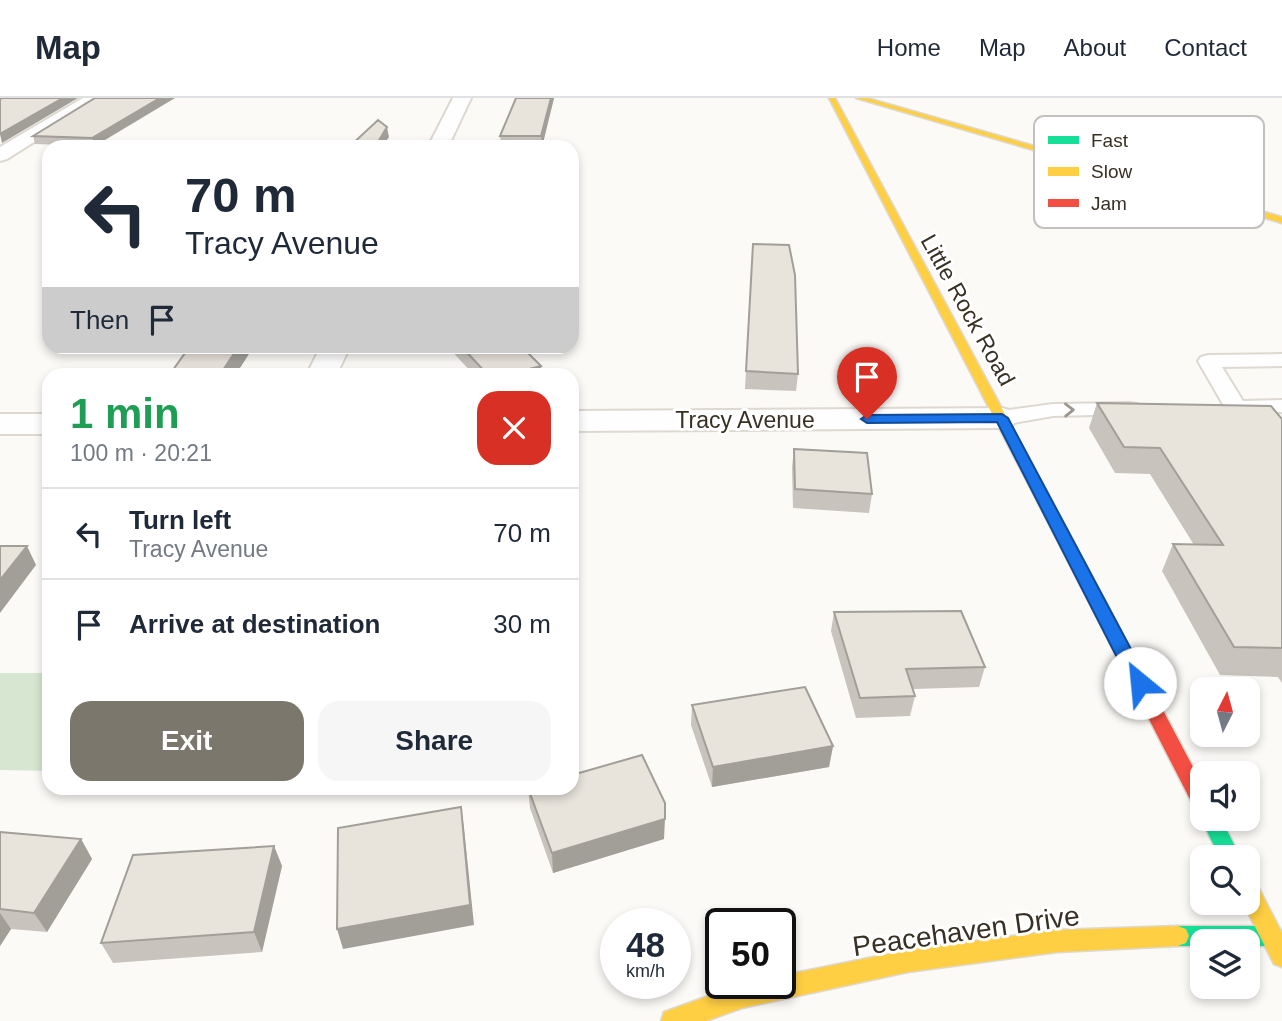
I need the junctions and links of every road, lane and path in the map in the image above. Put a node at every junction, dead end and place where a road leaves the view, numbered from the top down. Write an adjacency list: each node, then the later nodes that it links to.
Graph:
1 (95, 98): 7 (street)
2 (462, 98): 5 (street)
3 (832, 98): 15 (main road, Little Rock Road)
4 (859, 98): 6 (main road)
5 (441, 140)
6 (1034, 148)
7 (0, 155)
8 (1264, 215): 9 (main road)
9 (1282, 220)
10 (1282, 360): 13 (lane)
11 (1282, 406): 13 (lane)
12 (1209, 408): 13 (lane)
13 (1236, 408)
14 (1144, 409): 15 (lane, one-way to 14)
15 (1002, 418): 16 (street, Tracy Avenue); 19 (main road, Little Rock Road)
16 (579, 421)
17 (0, 424): 18 (street)
18 (42, 424)
19 (1190, 780)
20 (1260, 913): 21 (main road)
21 (1272, 936): 22 (main road); 23 (main road, Peacehaven Drive)
22 (1282, 956)
23 (673, 1021)

